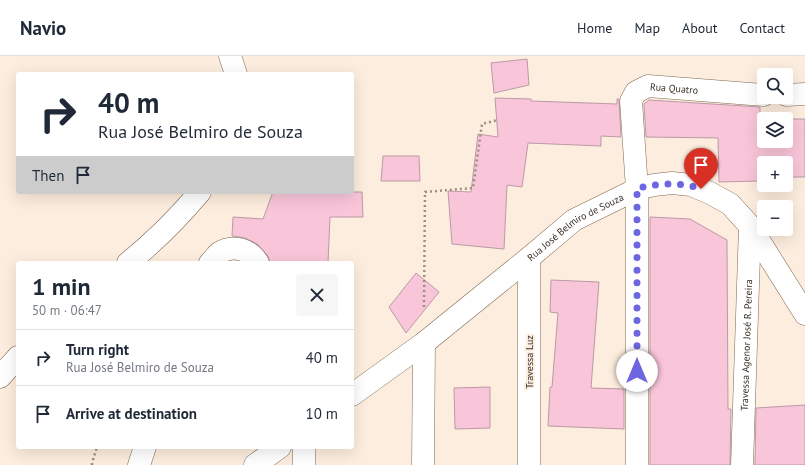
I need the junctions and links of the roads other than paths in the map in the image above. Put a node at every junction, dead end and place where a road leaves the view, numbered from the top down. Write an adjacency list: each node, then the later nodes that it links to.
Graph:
1 (230, 56): 2 (street)
2 (235, 72)
3 (757, 94): 6 (street, Rua Quatro)
4 (805, 94): 5 (street)
5 (793, 95)
6 (637, 188): 8 (street, Rua José Belmiro de Souza); 9 (street, Rua José Belmiro de Souza); 28 (street, Rua Quatro)
7 (198, 194): 10 (street)
8 (750, 226): 13 (street, Rua José Belmiro de Souza); 29 (street, Travessa Agenor José R. Pereira)
9 (529, 258): 14 (street, Rua José Belmiro de Souza); 27 (street, Travessa Luz)
10 (130, 261)
11 (212, 261): 12 (street)
12 (256, 261)
13 (805, 314)
14 (424, 343): 19 (street, Rua José Belmiro de Souza); 26 (street)
15 (16, 351): 16 (street)
16 (0, 357)
17 (16, 359): 18 (street)
18 (0, 377)
19 (354, 394)
20 (144, 449): 23 (street)
21 (277, 449): 24 (street)
22 (304, 449): 25 (street)
23 (139, 465)
24 (256, 465)
25 (304, 465)
26 (423, 465)
27 (529, 465)
28 (637, 465)
29 (742, 465)

